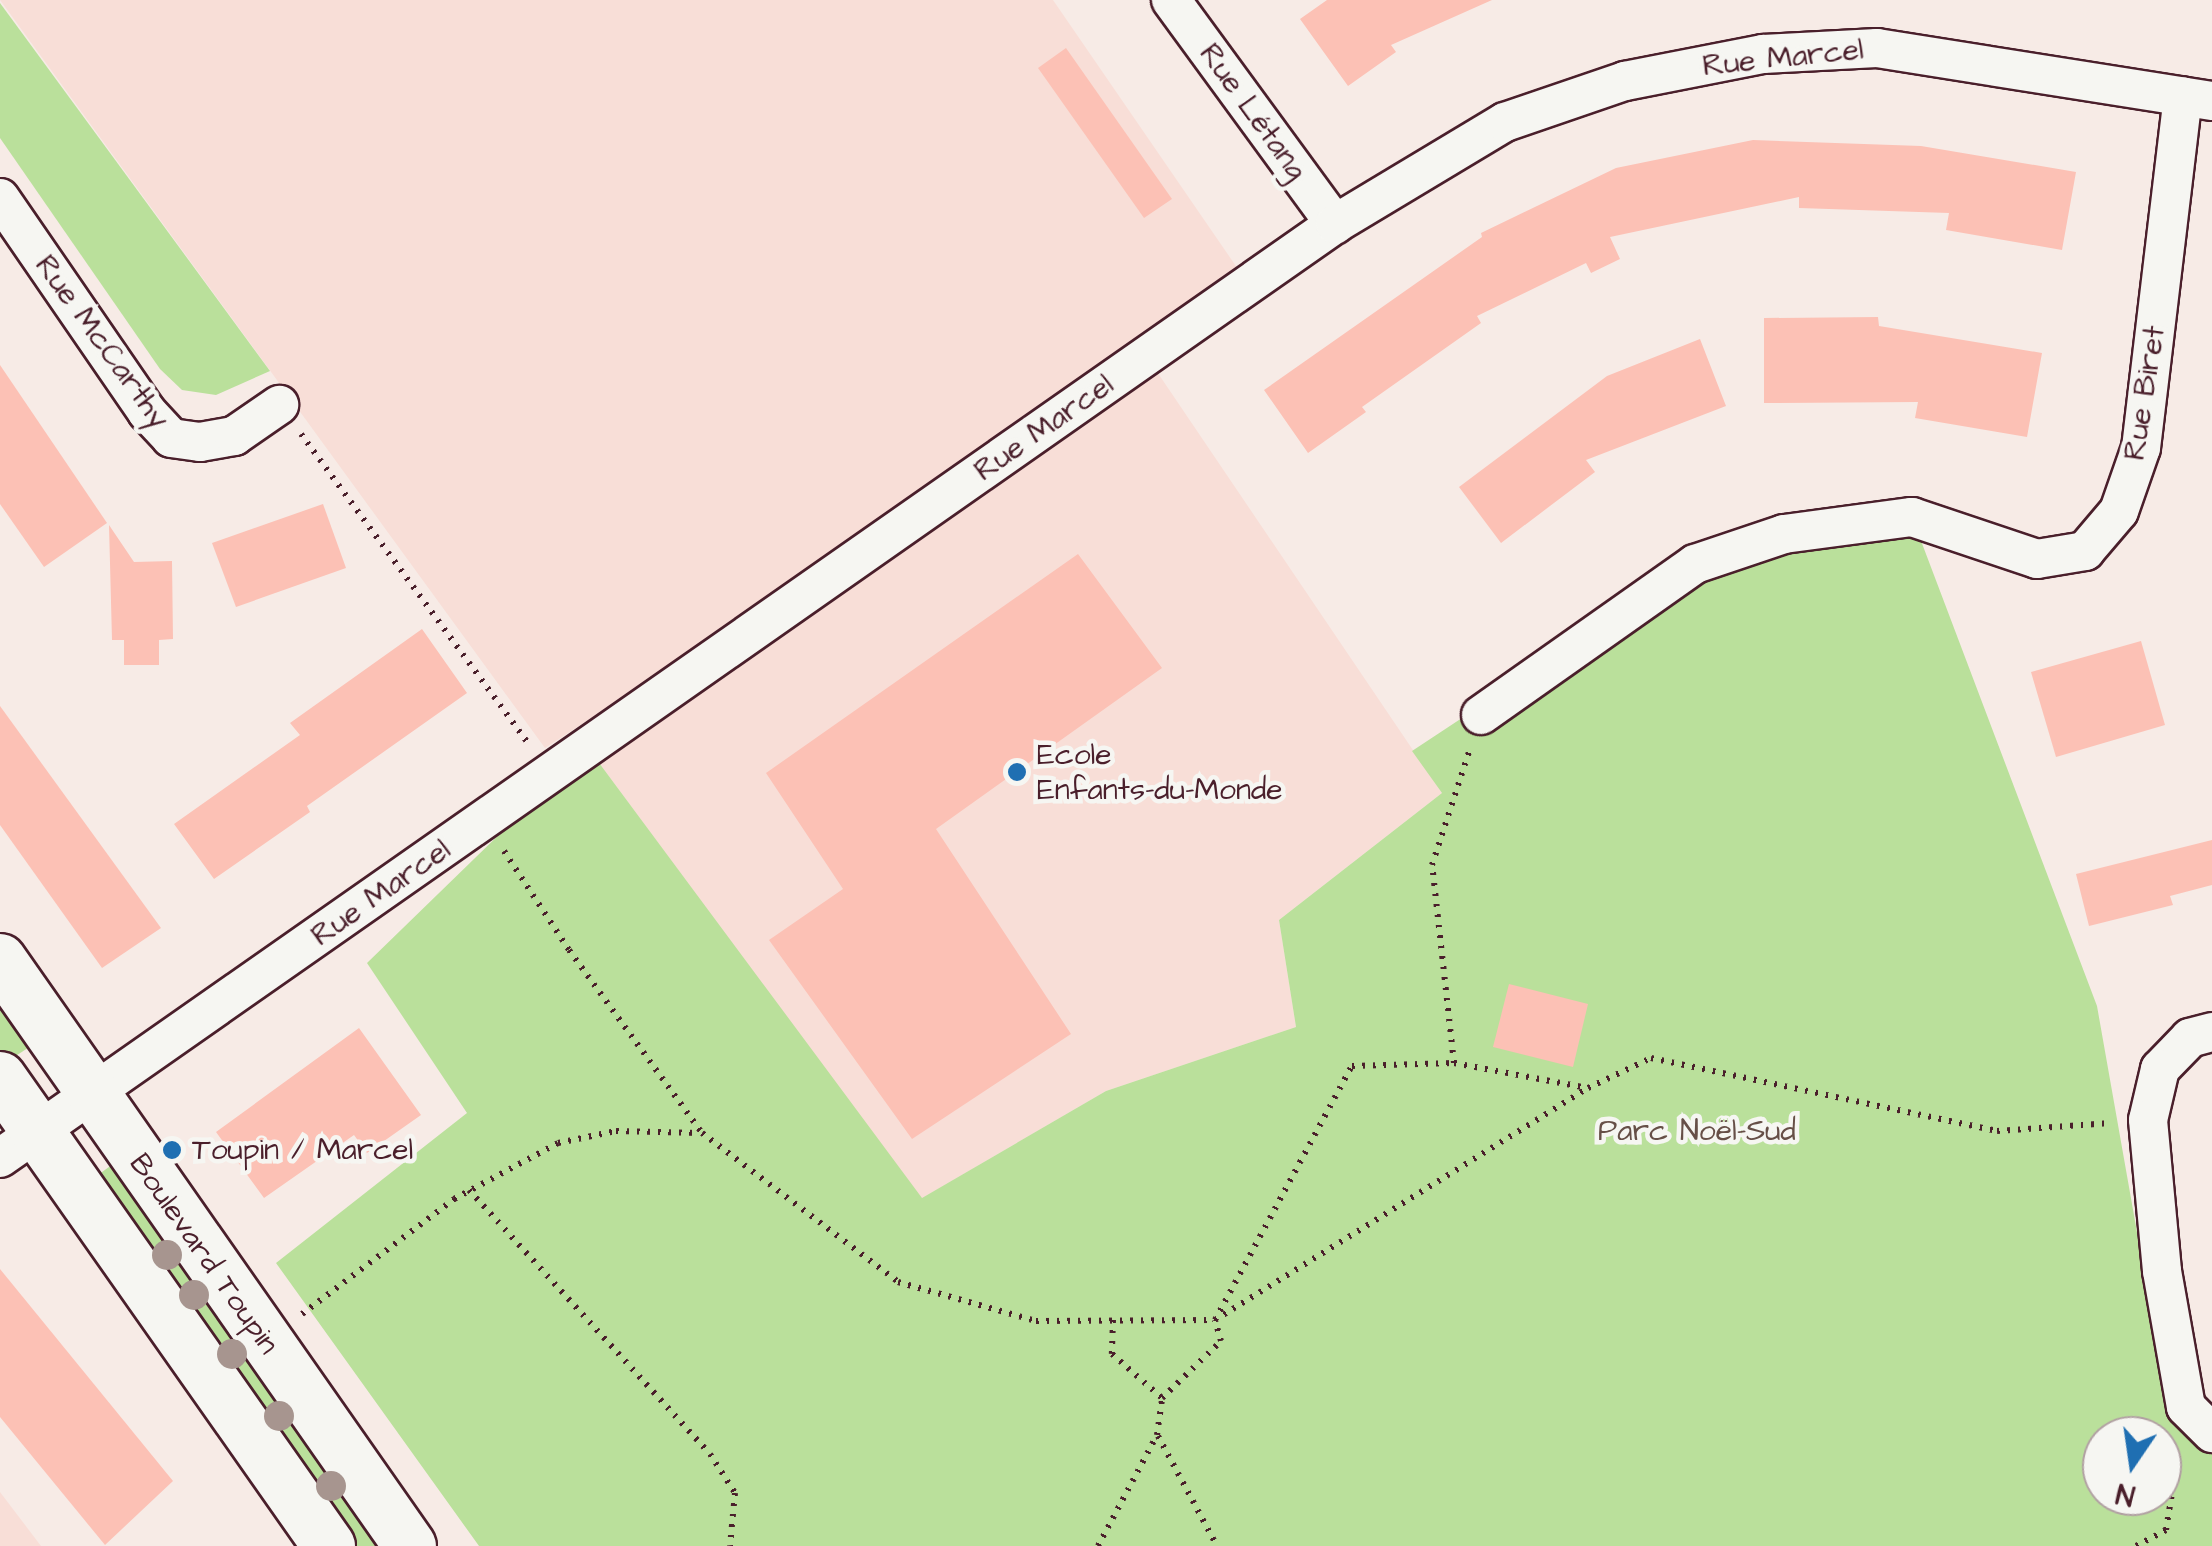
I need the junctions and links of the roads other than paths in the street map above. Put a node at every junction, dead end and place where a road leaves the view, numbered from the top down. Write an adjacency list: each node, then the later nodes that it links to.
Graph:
1 (1171, 0): 4 (street, Rue Létang)
2 (2198, 99): 4 (street, Rue Marcel); 6 (street, Rue Biret)
3 (0, 198): 5 (street, Rue McCarthy)
4 (1335, 224): 10 (street, Rue Marcel)
5 (279, 405)
6 (1481, 715)
7 (0, 960): 10 (street, Boulevard Toupin)
8 (2212, 1032): 12 (street)
9 (0, 1078): 11 (street)
10 (94, 1095): 11 (street, Rue Marcel); 14 (street, Boulevard Toupin)
11 (19, 1145): 13 (street)
12 (2199, 1420)
13 (330, 1546)
14 (410, 1546)

